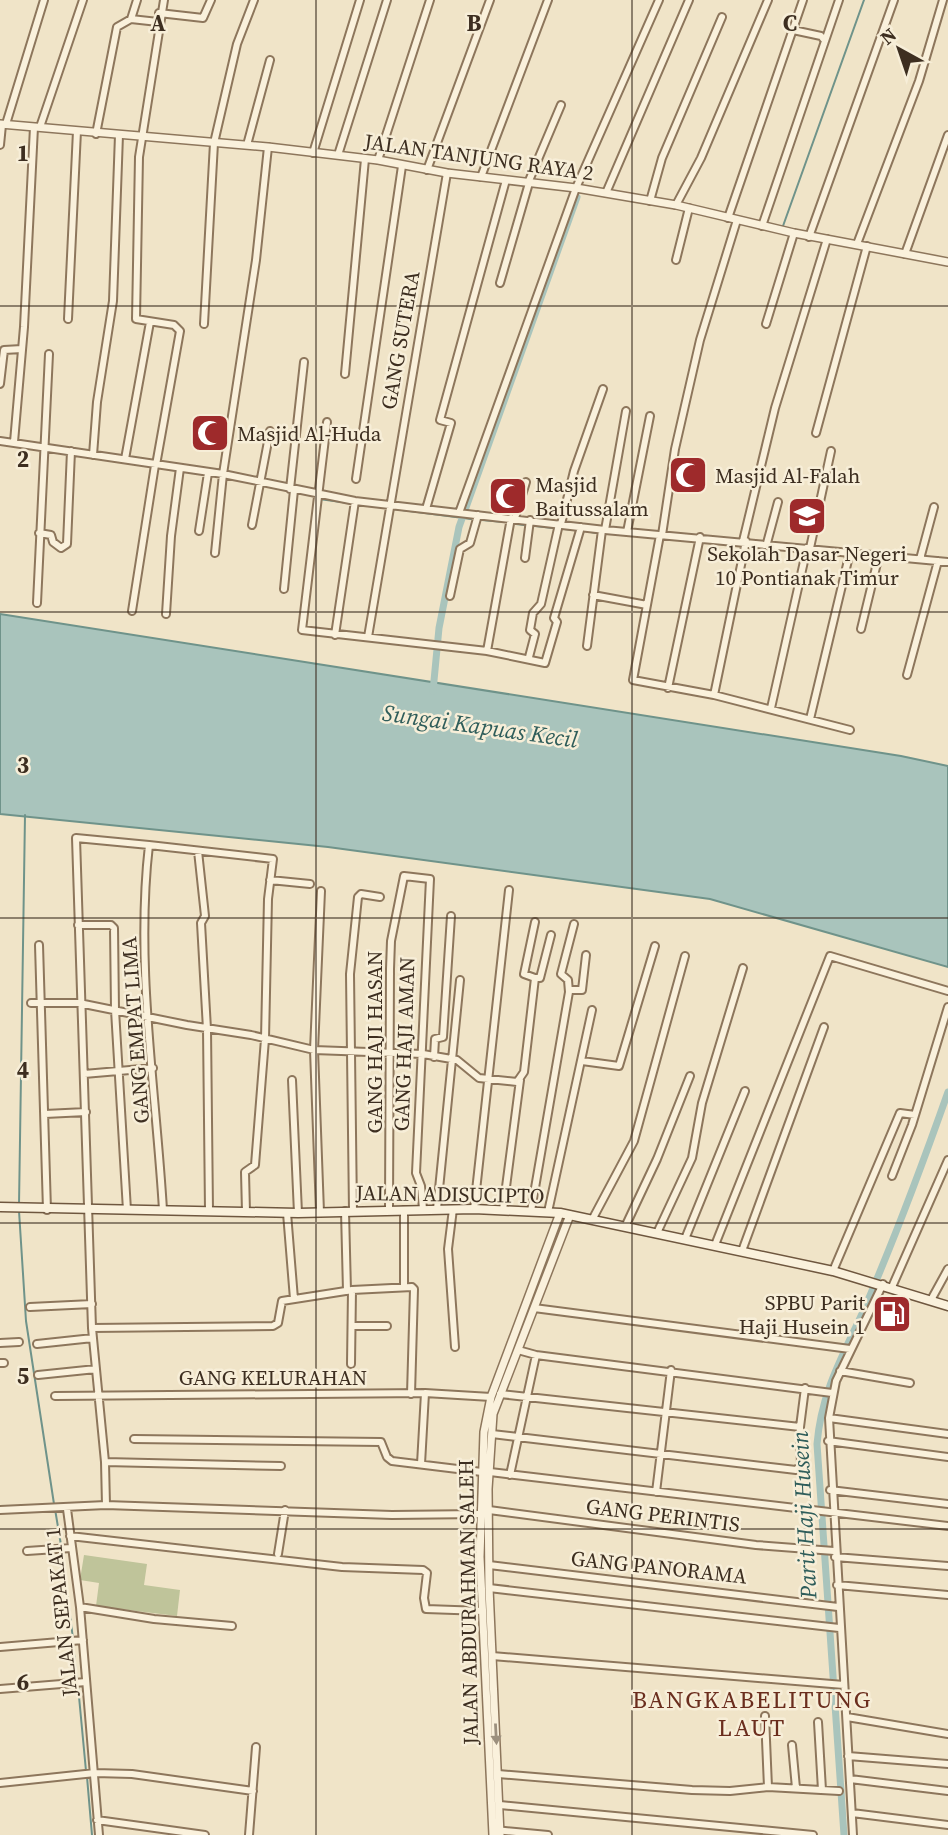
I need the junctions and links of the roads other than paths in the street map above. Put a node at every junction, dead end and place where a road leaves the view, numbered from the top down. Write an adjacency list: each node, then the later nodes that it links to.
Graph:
1 (44, 0): 27 (street)
2 (83, 0): 28 (street)
3 (137, 0): 21 (street)
4 (164, 0): 19 (street)
5 (211, 0): 19 (street)
6 (254, 0): 34 (street)
7 (360, 0): 38 (street)
8 (387, 0): 39 (street)
9 (430, 0): 41 (street)
10 (490, 0): 43 (street)
11 (548, 0): 45 (street)
12 (659, 0): 48 (street)
13 (690, 0): 49 (street)
14 (768, 0): 51 (street)
15 (803, 0): 23 (street)
16 (839, 0): 24 (street)
17 (894, 0): 57 (street)
18 (943, 0): 59 (street)
19 (159, 13): 22 (street)
20 (722, 17): 50 (street)
21 (131, 19): 22 (street); 30 (street)
22 (158, 22): 33 (street)
23 (793, 30): 24 (street); 53 (street)
24 (825, 41): 55 (street)
25 (270, 60): 36 (street)
26 (561, 105): 47 (street)
27 (3, 124): 28 (street, JALAN TANJUNG RAYA 2); 35 (street)
28 (37, 127): 29 (street, JALAN TANJUNG RAYA 2); 69 (street)
29 (77, 131): 30 (street, JALAN TANJUNG RAYA 2); 65 (street)
30 (96, 134): 31 (street, JALAN TANJUNG RAYA 2)
31 (119, 135): 33 (street, JALAN TANJUNG RAYA 2); 85 (street)
32 (948, 135): 61 (street)
33 (143, 137): 34 (street, JALAN TANJUNG RAYA 2); 66 (street)
34 (214, 143): 36 (street, JALAN TANJUNG RAYA 2); 67 (street)
35 (0, 145)
36 (247, 145): 37 (street, JALAN TANJUNG RAYA 2)
37 (268, 146): 38 (street, JALAN TANJUNG RAYA 2); 90 (street)
38 (313, 153): 39 (street, JALAN TANJUNG RAYA 2)
39 (338, 155): 40 (street, JALAN TANJUNG RAYA 2)
40 (365, 159): 41 (street, JALAN TANJUNG RAYA 2); 72 (street)
41 (378, 160): 42 (street, JALAN TANJUNG RAYA 2)
42 (402, 166): 43 (street, JALAN TANJUNG RAYA 2); 91 (street)
43 (427, 170): 44 (street, JALAN TANJUNG RAYA 2)
44 (447, 173): 45 (street, JALAN TANJUNG RAYA 2); 98 (street, GANG SUTERA)
45 (481, 177): 46 (street, JALAN TANJUNG RAYA 2)
46 (506, 180): 47 (street, JALAN TANJUNG RAYA 2); 100 (street)
47 (529, 183): 48 (street, JALAN TANJUNG RAYA 2); 64 (street)
48 (576, 188): 49 (street, JALAN TANJUNG RAYA 2); 101 (street)
49 (606, 193): 50 (street, JALAN TANJUNG RAYA 2)
50 (650, 201): 51 (street, JALAN TANJUNG RAYA 2)
51 (676, 205): 52 (street, JALAN TANJUNG RAYA 2)
52 (689, 208): 53 (street, JALAN TANJUNG RAYA 2); 62 (street)
53 (728, 218): 54 (street, JALAN TANJUNG RAYA 2)
54 (737, 220): 55 (street, JALAN TANJUNG RAYA 2); 112 (street)
55 (762, 226): 56 (street, JALAN TANJUNG RAYA 2)
56 (794, 233): 57 (street, JALAN TANJUNG RAYA 2); 68 (street)
57 (809, 237): 58 (street, JALAN TANJUNG RAYA 2)
58 (827, 239): 59 (street, JALAN TANJUNG RAYA 2); 114 (street)
59 (857, 244): 60 (street, JALAN TANJUNG RAYA 2)
60 (867, 246): 61 (street, JALAN TANJUNG RAYA 2); 79 (street)
61 (905, 254): 63 (street, JALAN TANJUNG RAYA 2)
62 (676, 260)
63 (948, 262)
64 (500, 283)
65 (68, 319)
66 (150, 322): 86 (street); 87 (street)
67 (204, 324)
68 (766, 324)
69 (22, 349): 73 (street); 81 (street)
70 (49, 354): 82 (street)
71 (304, 362): 94 (street)
72 (345, 374)
73 (0, 384)
74 (603, 389): 105 (street)
75 (626, 411): 108 (street)
76 (650, 416): 110 (street)
77 (327, 422): 95 (street)
78 (270, 431): 93 (street)
79 (816, 433)
80 (0, 441): 81 (street)
81 (14, 442): 82 (street)
82 (42, 447): 84 (street); 111 (street)
83 (831, 451): 116 (street)
84 (71, 452): 85 (street); 111 (street)
85 (93, 455): 86 (street)
86 (125, 459): 87 (street)
87 (155, 465): 88 (street); 129 (street)
88 (180, 468): 89 (street); 130 (street)
89 (208, 472): 90 (street); 109 (street)
90 (223, 474): 93 (street); 118 (street)
91 (356, 479)
92 (526, 482): 103 (street)
93 (262, 483): 94 (street); 106 (street)
94 (292, 489): 95 (street); 124 (street)
95 (318, 495): 96 (street); 132 (street)
96 (355, 500): 98 (street); 132 (street)
97 (778, 502): 115 (street)
98 (388, 504): 100 (street); 133 (street, GANG SUTERA)
99 (934, 507): 121 (street)
100 (426, 509): 101 (street)
101 (460, 513): 102 (street)
102 (478, 515): 103 (street); 126 (street)
103 (513, 518): 104 (street); 135 (street)
104 (530, 520): 105 (street); 120 (street)
105 (560, 524): 107 (street); 136 (street)
106 (253, 525)
107 (581, 527): 108 (street); 136 (street)
108 (603, 530): 110 (street); 125 (street)
109 (199, 531)
110 (627, 532): 112 (street)
111 (39, 533): 127 (street)
112 (661, 535): 113 (street); 128 (street)
113 (700, 537): 114 (street); 138 (street)
114 (745, 541): 115 (street); 139 (street)
115 (767, 543): 116 (street)
116 (808, 548): 117 (street); 140 (street)
117 (850, 552): 119 (street); 141 (street)
118 (215, 553)
119 (879, 555): 121 (street); 131 (street)
120 (525, 558)
121 (920, 559): 122 (street)
122 (938, 561): 123 (street); 137 (street)
123 (948, 562)
124 (284, 589)
125 (593, 595): 128 (street); 134 (street)
126 (450, 596)
127 (37, 603)
128 (647, 605): 138 (street)
129 (132, 611)
130 (166, 614)
131 (861, 629)
132 (335, 635): 133 (street)
133 (368, 637): 135 (street)
134 (587, 646)
135 (487, 651): 136 (street)
136 (529, 657)
137 (906, 676)
138 (668, 688): 139 (street)
139 (714, 695): 140 (street)
140 (771, 708): 141 (street)
141 (810, 719): 142 (street)
142 (850, 730)
143 (149, 847): 144 (street); 154 (street); 171 (street, GANG EMPAT LIMA)
144 (198, 851): 146 (street); 173 (street)
145 (404, 876): 176 (street, GANG HAJI HASAN); 178 (street, GANG HAJI AMAN)
146 (270, 880): 147 (street); 174 (street)
147 (310, 884)
148 (509, 890): 187 (street)
149 (321, 891): 175 (street)
150 (380, 897): 177 (street)
151 (451, 916): 179 (street)
152 (535, 922): 161 (street)
153 (575, 924): 163 (street)
154 (78, 925): 167 (street); 169 (street)
155 (551, 935): 161 (street)
156 (39, 945): 165 (street)
157 (655, 946): 181 (street)
158 (586, 955): 163 (street)
159 (685, 956): 219 (street)
160 (743, 968): 221 (street)
161 (534, 978): 188 (street)
162 (460, 980): 180 (street)
163 (569, 989): 213 (street)
164 (948, 991): 223 (street)
165 (42, 1002): 166 (street); 167 (street); 191 (street)
166 (31, 1003)
167 (79, 1003): 169 (street); 184 (street)
168 (948, 1007): 192 (street)
169 (115, 1010): 171 (street); 183 (street)
170 (592, 1010): 181 (street)
171 (148, 1016): 173 (street); 182 (street, GANG EMPAT LIMA)
172 (824, 1027): 224 (street)
173 (207, 1028): 174 (street); 209 (street)
174 (265, 1039): 175 (street); 211 (street)
175 (314, 1050): 177 (street); 212 (street)
176 (392, 1051): 177 (street); 178 (street); 198 (street, GANG HAJI HASAN)
177 (353, 1054): 210 (street)
178 (423, 1054): 179 (street); 199 (street, GANG HAJI AMAN)
179 (435, 1057): 180 (street)
180 (454, 1060): 187 (street); 200 (street)
181 (582, 1061): 214 (street)
182 (153, 1068): 183 (street); 205 (street, GANG EMPAT LIMA)
183 (119, 1072): 184 (street); 204 (street)
184 (84, 1074): 190 (street)
185 (690, 1076): 220 (street)
186 (292, 1080): 216 (street)
187 (486, 1080): 188 (street); 202 (street)
188 (520, 1080): 207 (street)
189 (745, 1091): 222 (street)
190 (86, 1112): 191 (street); 208 (street)
191 (45, 1114): 203 (street)
192 (915, 1115): 194 (street); 226 (street)
193 (948, 1160): 195 (street)
194 (892, 1176)
195 (940, 1180): 196 (street); 230 (street)
196 (948, 1183)
197 (0, 1207): 203 (main road, JALAN ADISUCIPTO)
198 (389, 1209): 206 (main road, JALAN ADISUCIPTO); 210 (main road, JALAN ADISUCIPTO)
199 (423, 1209): 200 (main road, JALAN ADISUCIPTO); 206 (main road, JALAN ADISUCIPTO)
200 (437, 1209): 201 (main road, JALAN ADISUCIPTO)
201 (453, 1209): 202 (main road, JALAN ADISUCIPTO); 245 (street)
202 (474, 1209): 207 (main road, JALAN ADISUCIPTO)
203 (47, 1210): 208 (main road, JALAN ADISUCIPTO)
204 (127, 1210): 205 (main road, JALAN ADISUCIPTO); 208 (main road, JALAN ADISUCIPTO)
205 (163, 1210): 209 (main road, JALAN ADISUCIPTO)
206 (404, 1210): 229 (street)
207 (503, 1210): 213 (main road, JALAN ADISUCIPTO)
208 (90, 1211): 234 (street)
209 (209, 1211): 211 (main road, JALAN ADISUCIPTO)
210 (349, 1211): 212 (main road, JALAN ADISUCIPTO); 231 (street)
211 (246, 1212): 215 (main road, JALAN ADISUCIPTO)
212 (320, 1212): 216 (main road, JALAN ADISUCIPTO)
213 (531, 1212): 214 (main road, JALAN ADISUCIPTO)
214 (548, 1212): 217 (main road, JALAN ADISUCIPTO)
215 (287, 1213): 216 (main road, JALAN ADISUCIPTO); 232 (street)
216 (298, 1213)
217 (560, 1213): 218 (main road, JALAN ADISUCIPTO); 227 (street, JALAN ABDURAHMAN SALEH)
218 (570, 1215): 219 (main road, JALAN ADISUCIPTO); 227 (street, JALAN ABDURAHMAN SALEH)
219 (592, 1220): 220 (main road, JALAN ADISUCIPTO)
220 (625, 1227): 221 (main road, JALAN ADISUCIPTO)
221 (657, 1233): 222 (main road, JALAN ADISUCIPTO)
222 (685, 1239): 223 (main road, JALAN ADISUCIPTO)
223 (715, 1245): 224 (main road, JALAN ADISUCIPTO)
224 (742, 1251): 226 (main road, JALAN ADISUCIPTO)
225 (948, 1269): 233 (street)
226 (833, 1271): 228 (main road, JALAN ADISUCIPTO)
227 (543, 1273): 237 (street, JALAN ABDURAHMAN SALEH); 262 (street, JALAN ABDURAHMAN SALEH)
228 (882, 1284): 230 (main road); 246 (street)
229 (404, 1287): 231 (street); 259 (street)
230 (892, 1287): 233 (main road)
231 (349, 1291): 232 (street); 238 (street)
232 (294, 1299): 240 (street)
233 (931, 1300): 235 (main road)
234 (92, 1304): 236 (street); 240 (street)
235 (948, 1306)
236 (30, 1307)
237 (534, 1308): 246 (street); 247 (street, JALAN ABDURAHMAN SALEH)
238 (352, 1326): 239 (street); 249 (street)
239 (387, 1326)
240 (92, 1328): 241 (street)
241 (93, 1338): 244 (street); 250 (street)
242 (19, 1342): 243 (street)
243 (0, 1343)
244 (37, 1344)
245 (455, 1347)
246 (845, 1348): 252 (street)
247 (518, 1350): 248 (street); 260 (street, JALAN ABDURAHMAN SALEH)
248 (536, 1356): 251 (street); 263 (street)
249 (351, 1364)
250 (96, 1369): 253 (street); 258 (street)
251 (671, 1370): 255 (street); 264 (street)
252 (841, 1371): 254 (street); 257 (street)
253 (38, 1375)
254 (910, 1383)
255 (805, 1388): 257 (street); 266 (street)
256 (425, 1393): 259 (street, GANG KELURAHAN); 262 (street, GANG KELURAHAN); 275 (street)
257 (830, 1393): 265 (street)
258 (98, 1394): 259 (street, GANG KELURAHAN); 261 (street, GANG KELURAHAN); 274 (street)
259 (411, 1394)
260 (500, 1394): 263 (street); 267 (street, JALAN ABDURAHMAN SALEH)
261 (55, 1396)
262 (491, 1397): 277 (street, JALAN ABDURAHMAN SALEH)
263 (527, 1397): 264 (street); 269 (street)
264 (667, 1411): 266 (street); 272 (street)
265 (829, 1418): 268 (street); 271 (street)
266 (800, 1427): 272 (street)
267 (492, 1434): 269 (street); 277 (street, JALAN ABDURAHMAN SALEH)
268 (948, 1434)
269 (518, 1437): 272 (street); 278 (street)
270 (134, 1439): 275 (street)
271 (828, 1441): 273 (street); 279 (street)
272 (660, 1455): 280 (street)
273 (948, 1458)
274 (105, 1462): 276 (street); 281 (street)
275 (421, 1464): 277 (street)
276 (281, 1466)
277 (486, 1472): 278 (street); 286 (street, JALAN ABDURAHMAN SALEH); 288 (street, JALAN ABDURAHMAN SALEH)
278 (510, 1475): 280 (street)
279 (830, 1490): 282 (street); 287 (street)
280 (656, 1492): 287 (street)
281 (106, 1504): 283 (street, JALAN SEPAKAT 1); 285 (street, JALAN SEPAKAT 1)
282 (948, 1504)
283 (67, 1509): 284 (street); 291 (street, JALAN SEPAKAT 1)
284 (0, 1510)
285 (285, 1510): 288 (street, JALAN SEPAKAT 1); 294 (street)
286 (489, 1510): 290 (street, JALAN ABDURAHMAN SALEH); 295 (street, GANG PERINTIS)
287 (829, 1513): 289 (street); 295 (street)
288 (480, 1514): 290 (street, JALAN ABDURAHMAN SALEH)
289 (948, 1526)
290 (484, 1528): 296 (street, JALAN ABDURAHMAN SALEH); 303 (street, JALAN ABDURAHMAN SALEH)
291 (70, 1536): 292 (street, JALAN SEPAKAT 1); 303 (street)
292 (68, 1548): 293 (street); 302 (street, JALAN SEPAKAT 1)
293 (27, 1551)
294 (278, 1554)
295 (834, 1554): 297 (street, GANG PERINTIS); 298 (street)
296 (489, 1565): 299 (street, JALAN ABDURAHMAN SALEH); 301 (street, GANG PANORAMA)
297 (948, 1566)
298 (837, 1585): 300 (street); 301 (street)
299 (489, 1588): 305 (street); 308 (street, JALAN ABDURAHMAN SALEH)
300 (948, 1595)
301 (831, 1606): 305 (street)
302 (80, 1608): 304 (street); 306 (street, JALAN SEPAKAT 1)
303 (483, 1611): 334 (street, JALAN ABDURAHMAN SALEH)
304 (232, 1626)
305 (836, 1628): 310 (street)
306 (76, 1640): 307 (street); 309 (street, JALAN SEPAKAT 1)
307 (0, 1647)
308 (492, 1656): 310 (street); 320 (street, JALAN ABDURAHMAN SALEH, one-way to 320)
309 (83, 1682): 311 (street); 321 (street, JALAN SEPAKAT 1)
310 (844, 1685): 313 (street)
311 (0, 1689)
312 (765, 1716): 324 (street)
313 (847, 1717): 315 (street); 318 (street)
314 (818, 1721): 326 (street)
315 (948, 1734)
316 (792, 1745): 325 (street)
317 (256, 1747): 327 (street)
318 (848, 1756): 319 (street); 322 (street)
319 (948, 1765)
320 (498, 1774): 324 (street); 330 (street, JALAN ABDURAHMAN SALEH)
321 (88, 1775): 323 (street); 327 (street); 332 (street, JALAN SEPAKAT 1)
322 (850, 1779): 329 (street); 331 (street)
323 (0, 1783)
324 (768, 1787): 325 (street)
325 (796, 1788): 326 (street)
326 (822, 1790): 328 (street)
327 (253, 1791): 337 (street)
328 (839, 1791)
329 (948, 1791)
330 (500, 1805): 334 (street, JALAN ABDURAHMAN SALEH); 339 (street)
331 (852, 1813): 333 (street); 340 (street)
332 (97, 1820): 335 (street, JALAN SEPAKAT 1); 336 (street)
333 (948, 1825)
334 (497, 1832): 338 (street)
335 (99, 1835)
336 (205, 1835)
337 (249, 1835)
338 (548, 1835)
339 (813, 1835)
340 (853, 1835)

